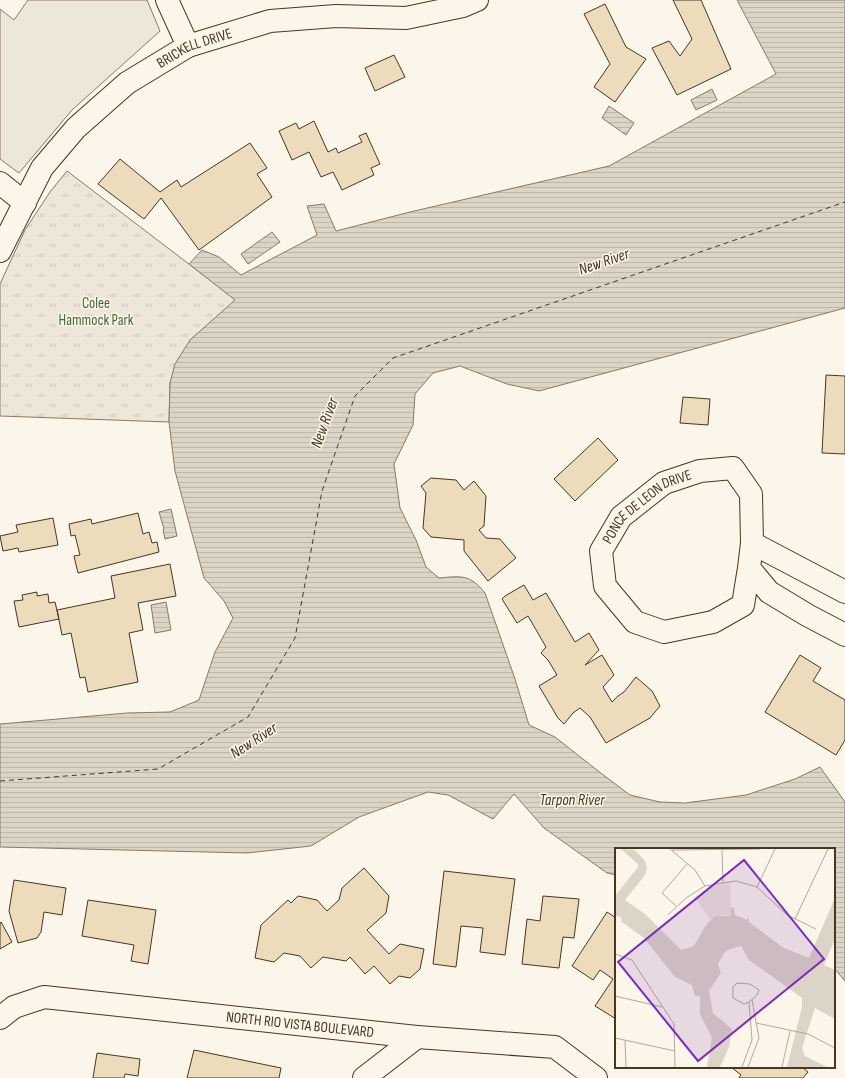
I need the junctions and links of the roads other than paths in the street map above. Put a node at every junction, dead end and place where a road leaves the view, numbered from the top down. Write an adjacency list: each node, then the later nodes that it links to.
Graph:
1 (167, 0): 3 (street)
2 (477, 0): 3 (street, BRICKELL DRIVE)
3 (188, 46): 5 (street, BRICKELL DRIVE)
4 (0, 183): 5 (street)
5 (25, 203): 6 (street, BRICKELL DRIVE)
6 (0, 251)
7 (752, 543): 8 (street, PONCE DE LEON DRIVE); 8 (street, PONCE DE LEON DRIVE); 9 (street)
8 (749, 568): 10 (street)
9 (845, 592)
10 (845, 635)
11 (0, 1018): 12 (street, NORTH RIO VISTA BOULEVARD)
12 (417, 1037): 13 (street); 14 (street, NORTH RIO VISTA BOULEVARD)
13 (364, 1078)
14 (596, 1078)

